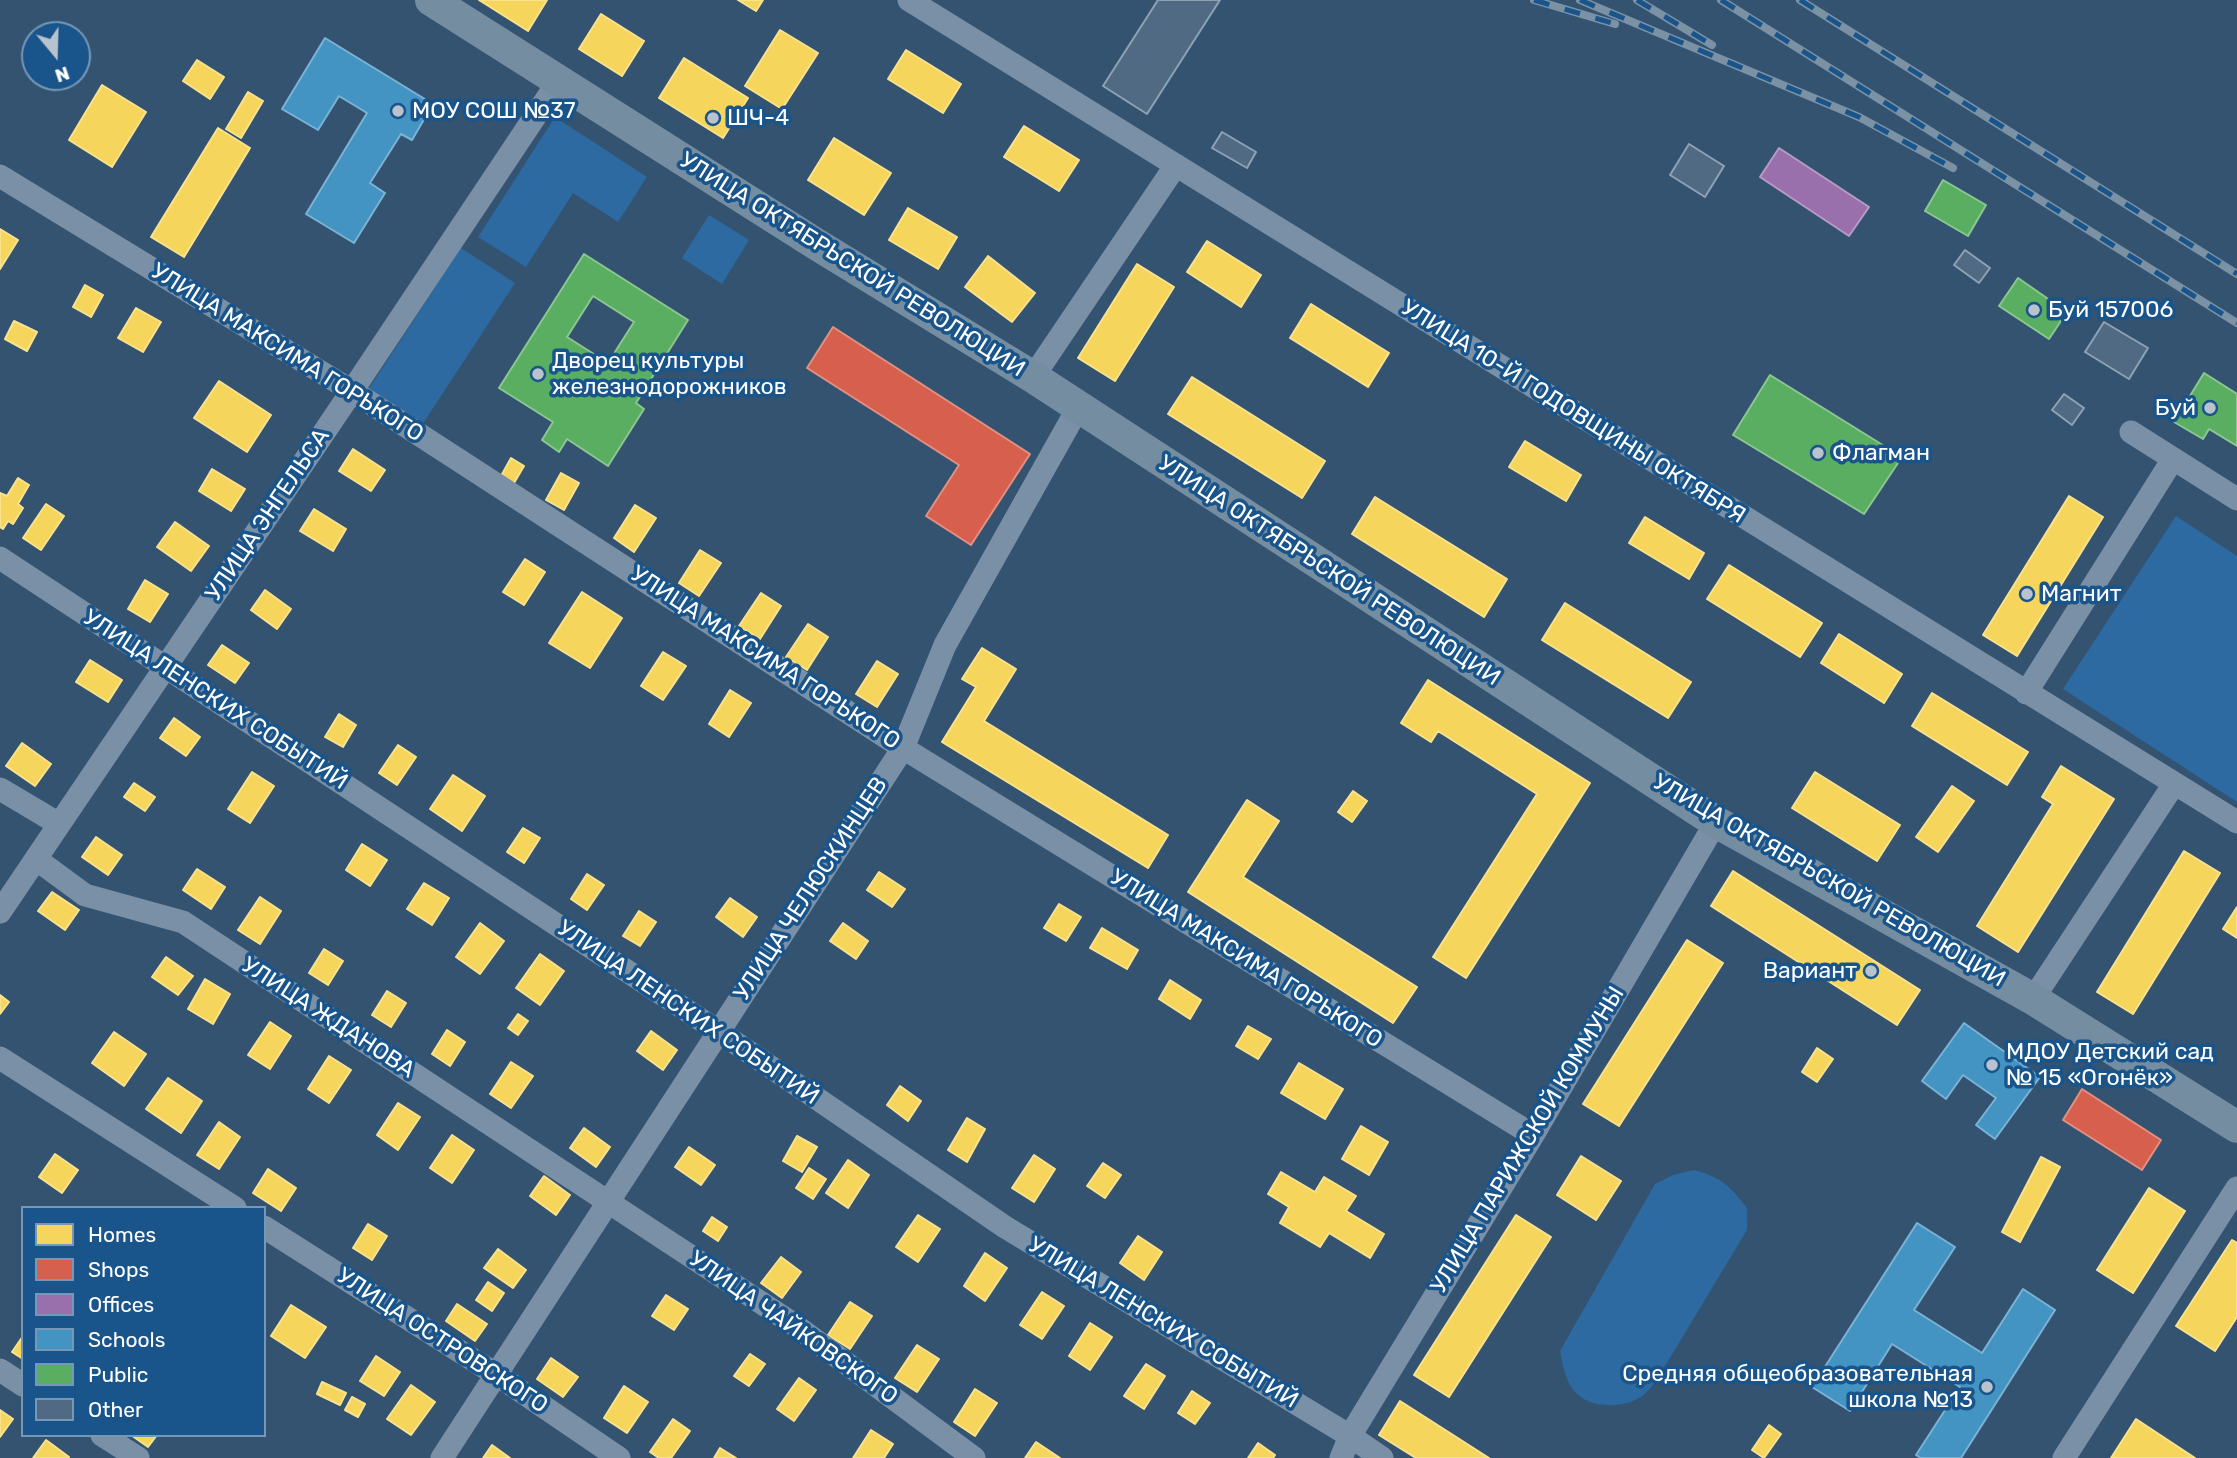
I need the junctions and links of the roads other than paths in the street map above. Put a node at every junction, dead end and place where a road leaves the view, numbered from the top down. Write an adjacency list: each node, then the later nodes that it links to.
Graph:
1 (431, 0): 3 (street, УЛИЦА ОКТЯБРЬСКОЙ РЕВОЛЮЦИИ)
2 (909, 0): 4 (street, УЛИЦА 10-Й ГОДОВЩИНЫ ОКТЯБРЯ)
3 (558, 82): 6 (street, УЛИЦА ОКТЯБРЬСКОЙ РЕВОЛЮЦИИ); 7 (street, УЛИЦА ЭНГЕЛЬСА)
4 (1176, 165): 6 (street); 14 (street, УЛИЦА 10-Й ГОДОВЩИНЫ ОКТЯБРЯ)
5 (0, 176): 7 (street, УЛИЦА МАКСИМА ГОРЬКОГО)
6 (1033, 377): 8 (street, УЛИЦА ОКТЯБРЬСКОЙ РЕВОЛЮЦИИ)
7 (352, 391): 13 (street, УЛИЦА ЭНГЕЛЬСА); 15 (street, УЛИЦА МАКСИМА ГОРЬКОГО)
8 (1078, 408): 15 (street, УЛИЦА ЧЕЛЮСКИНЦЕВ); 18 (street, УЛИЦА ОКТЯБРЬСКОЙ РЕВОЛЮЦИИ)
9 (2131, 432): 10 (street)
10 (2173, 459): 11 (street); 14 (street)
11 (2237, 499)
12 (0, 558): 13 (street, УЛИЦА ЛЕНСКИХ СОБЫТИЙ)
13 (166, 667): 20 (street, УЛИЦА ЭНГЕЛЬСА); 24 (street, УЛИЦА ЛЕНСКИХ СОБЫТИЙ)
14 (2026, 693): 16 (street, УЛИЦА 10-Й ГОДОВЩИНЫ ОКТЯБРЯ)
15 (903, 748): 24 (street, УЛИЦА ЧЕЛЮСКИНЦЕВ); 27 (street, УЛИЦА МАКСИМА ГОРЬКОГО)
16 (2175, 784): 19 (street, УЛИЦА 10-Й ГОДОВЩИНЫ ОКТЯБРЯ); 23 (street)
17 (0, 789): 20 (street)
18 (1716, 822): 23 (street, УЛИЦА ОКТЯБРЬСКОЙ РЕВОЛЮЦИИ); 27 (street, УЛИЦА ПАРИЖСКОЙ КОММУНЫ)
19 (2237, 822)
20 (59, 824): 21 (street, УЛИЦА ЭНГЕЛЬСА)
21 (36, 859): 22 (street, УЛИЦА ЭНГЕЛЬСА); 29 (street, УЛИЦА ЖДАНОВА)
22 (0, 912)
23 (2033, 999): 26 (street, УЛИЦА ОКТЯБРЬСКОЙ РЕВОЛЮЦИИ)
24 (718, 1031): 29 (street, УЛИЦА ЧЕЛЮСКИНЦЕВ); 35 (street, УЛИЦА ЛЕНСКИХ СОБЫТИЙ)
25 (0, 1058): 30 (street)
26 (2237, 1127)
27 (1533, 1135): 35 (street, УЛИЦА ПАРИЖСКОЙ КОММУНЫ)
28 (2237, 1188): 43 (street)
29 (610, 1201): 33 (street, УЛИЦА ЧЕЛЮСКИНЦЕВ); 40 (street, УЛИЦА ЧАЙКОВСКОГО)
30 (232, 1206)
31 (266, 1228): 33 (street, УЛИЦА ОСТРОВСКОГО)
32 (0, 1370): 34 (street)
33 (497, 1375): 38 (street, УЛИЦА ЧЕЛЮСКИНЦЕВ); 39 (street, УЛИЦА ОСТРОВСКОГО)
34 (21, 1384)
35 (1350, 1436): 41 (street, УЛИЦА ПАРИЖСКОЙ КОММУНЫ); 42 (street, УЛИЦА ЛЕНСКИХ СОБЫТИЙ)
36 (105, 1437): 37 (street)
37 (138, 1458)
38 (442, 1458)
39 (620, 1458)
40 (974, 1458)
41 (1340, 1458)
42 (1382, 1458)
43 (2064, 1458)

